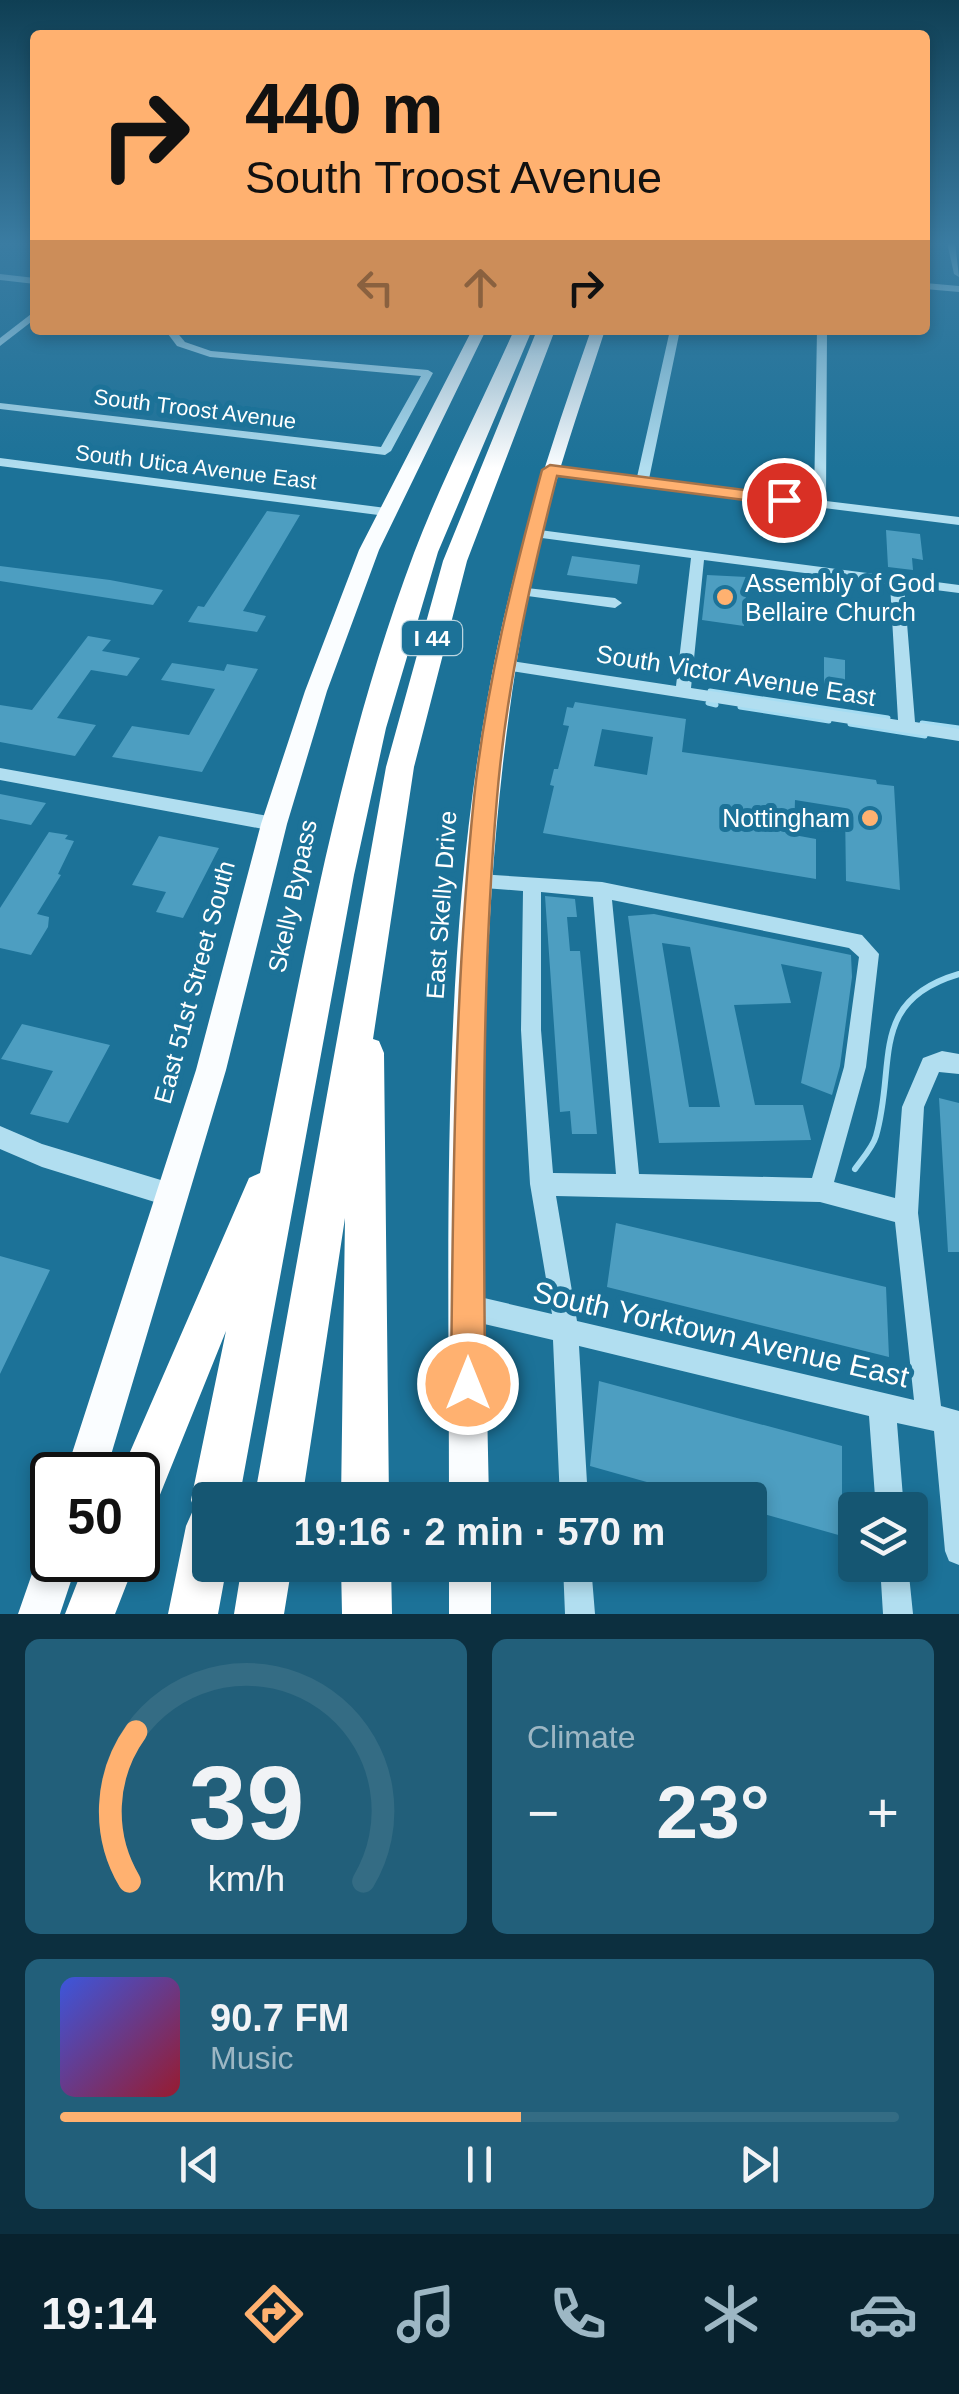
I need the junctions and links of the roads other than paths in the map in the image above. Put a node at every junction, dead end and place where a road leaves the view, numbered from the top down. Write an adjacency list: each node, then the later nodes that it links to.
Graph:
1 (30, 318): 9 (street)
2 (174, 335): 10 (street, South Troost Avenue)
3 (476, 335): 15 (main road)
4 (521, 335): 34 (highway, Skelly Bypass / I 44)
5 (544, 335): 32 (highway, I 44)
6 (596, 335): 12 (main road, East Skelly Drive)
7 (674, 335): 13 (street)
8 (822, 335): 14 (street)
9 (0, 343)
10 (0, 406)
11 (0, 462): 15 (street, South Utica Avenue East)
12 (550, 470): 13 (street); 17 (main road, East Skelly Drive)
13 (642, 482): 14 (street)
14 (820, 504): 16 (street)
15 (386, 512): 28 (main road, East 51st Street South)
16 (959, 521)
17 (532, 533): 18 (street); 21 (main road, East Skelly Drive)
18 (698, 554): 19 (street); 24 (street)
19 (897, 580): 20 (street); 25 (street)
20 (959, 589)
21 (518, 592): 22 (street); 23 (main road, East Skelly Drive)
22 (615, 602)
23 (504, 665): 24 (street, South Victor Avenue East); 29 (main road, East Skelly Drive)
24 (683, 692): 25 (street, South Victor Avenue East)
25 (906, 727): 26 (street, South Victor Avenue East)
26 (959, 735)
27 (0, 774): 28 (street)
28 (274, 824): 39 (main road, East 51st Street South)
29 (478, 882): 30 (street); 41 (main road, East Skelly Drive)
30 (532, 884): 31 (street); 36 (street)
31 (602, 890): 37 (street); 38 (street)
32 (366, 960): 48 (highway, I 44); 49 (highway)
33 (959, 1064): 40 (street)
34 (287, 1134): 46 (highway); 47 (highway, Skelly Bypass / I 44)
35 (0, 1138): 39 (street)
36 (542, 1184): 37 (street); 42 (street)
37 (629, 1186): 38 (street)
38 (820, 1190): 40 (street)
39 (174, 1196): 45 (main road, East 51st Street South)
40 (906, 1213): 44 (street)
41 (468, 1308): 42 (street, South Yorktown Avenue East); 50 (main road, East Skelly Drive)
42 (564, 1330): 43 (street, South Yorktown Avenue East); 51 (street)
43 (882, 1406): 44 (street, South Yorktown Avenue East); 52 (street)
44 (944, 1421): 53 (street)
45 (92, 1452)
46 (154, 1452)
47 (219, 1482)
48 (281, 1482)
49 (365, 1482)
50 (469, 1482)
51 (573, 1482)
52 (889, 1492)
53 (959, 1551)
54 (50, 1582): 62 (main road)
55 (102, 1582): 63 (highway)
56 (199, 1582): 64 (highway)
57 (264, 1582): 65 (highway)
58 (366, 1582): 66 (highway)
59 (470, 1582): 67 (main road)
60 (579, 1582): 68 (street)
61 (895, 1582): 69 (street)
62 (39, 1614)
63 (90, 1614)
64 (193, 1614)
65 (259, 1614)
66 (367, 1614)
67 (470, 1614)
68 (580, 1614)
69 (898, 1614)

